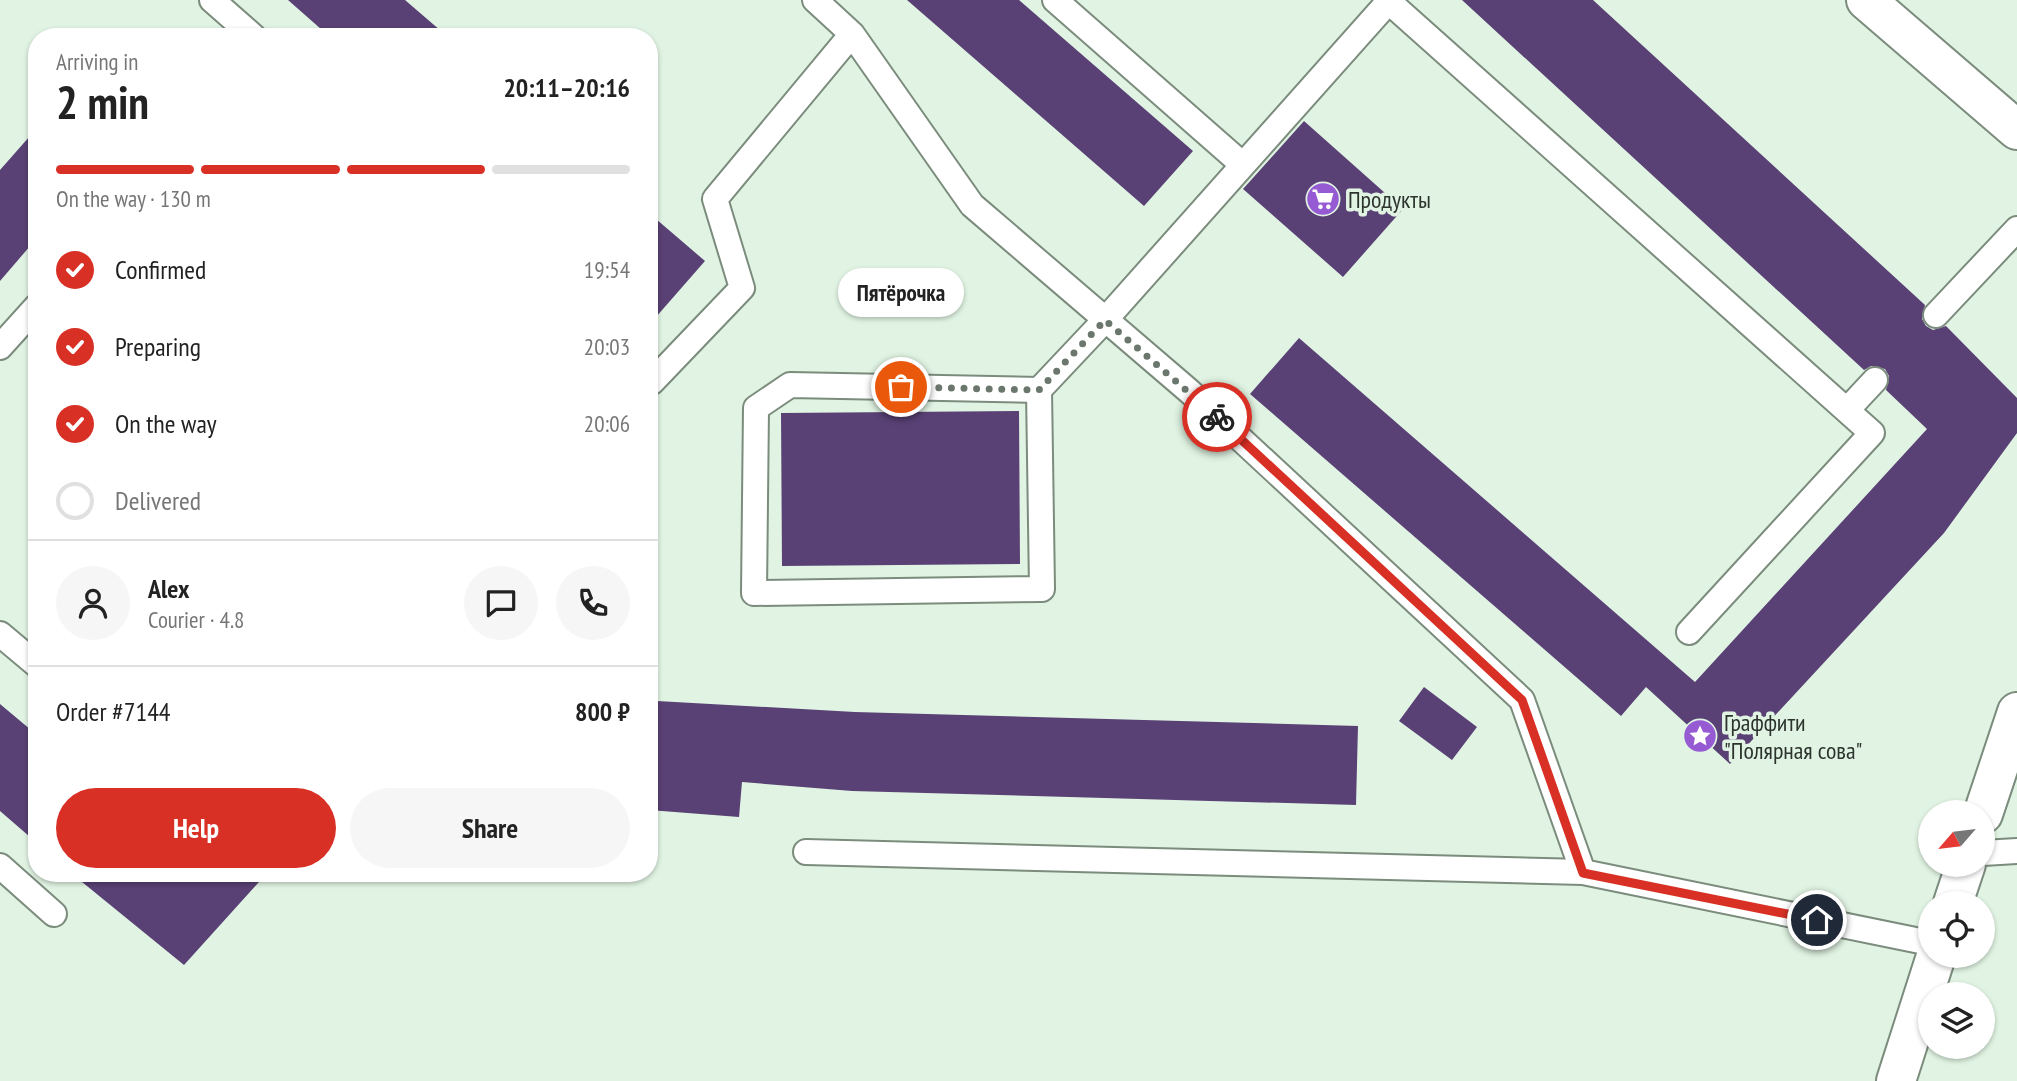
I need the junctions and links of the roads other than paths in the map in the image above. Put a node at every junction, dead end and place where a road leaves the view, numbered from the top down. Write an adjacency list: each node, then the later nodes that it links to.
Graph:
1 (212, 0): 6 (lane)
2 (816, 0): 7 (lane)
3 (1055, 0): 9 (lane)
4 (1388, 0): 9 (lane); 18 (lane)
5 (1866, 0): 8 (street)
6 (244, 28)
7 (852, 34): 13 (lane); 15 (lane)
8 (2017, 130)
9 (1243, 165): 13 (lane)
10 (2017, 229): 11 (lane)
11 (1936, 315)
12 (28, 316): 14 (lane)
13 (1105, 320): 17 (lane); 28 (lane)
14 (0, 347)
15 (658, 376)
16 (1875, 380): 18 (lane)
17 (1039, 390): 17 (lane)
18 (1847, 410): 19 (lane)
19 (1689, 632)
20 (0, 634): 21 (lane)
21 (28, 657)
22 (2017, 712): 23 (street)
23 (1988, 800)
24 (2017, 851): 26 (lane)
25 (806, 852): 28 (lane)
26 (1995, 852)
27 (0, 866): 29 (lane)
28 (1583, 873): 30 (lane)
29 (54, 914)
30 (1918, 941)
31 (1932, 968): 32 (street)
32 (1896, 1081)

